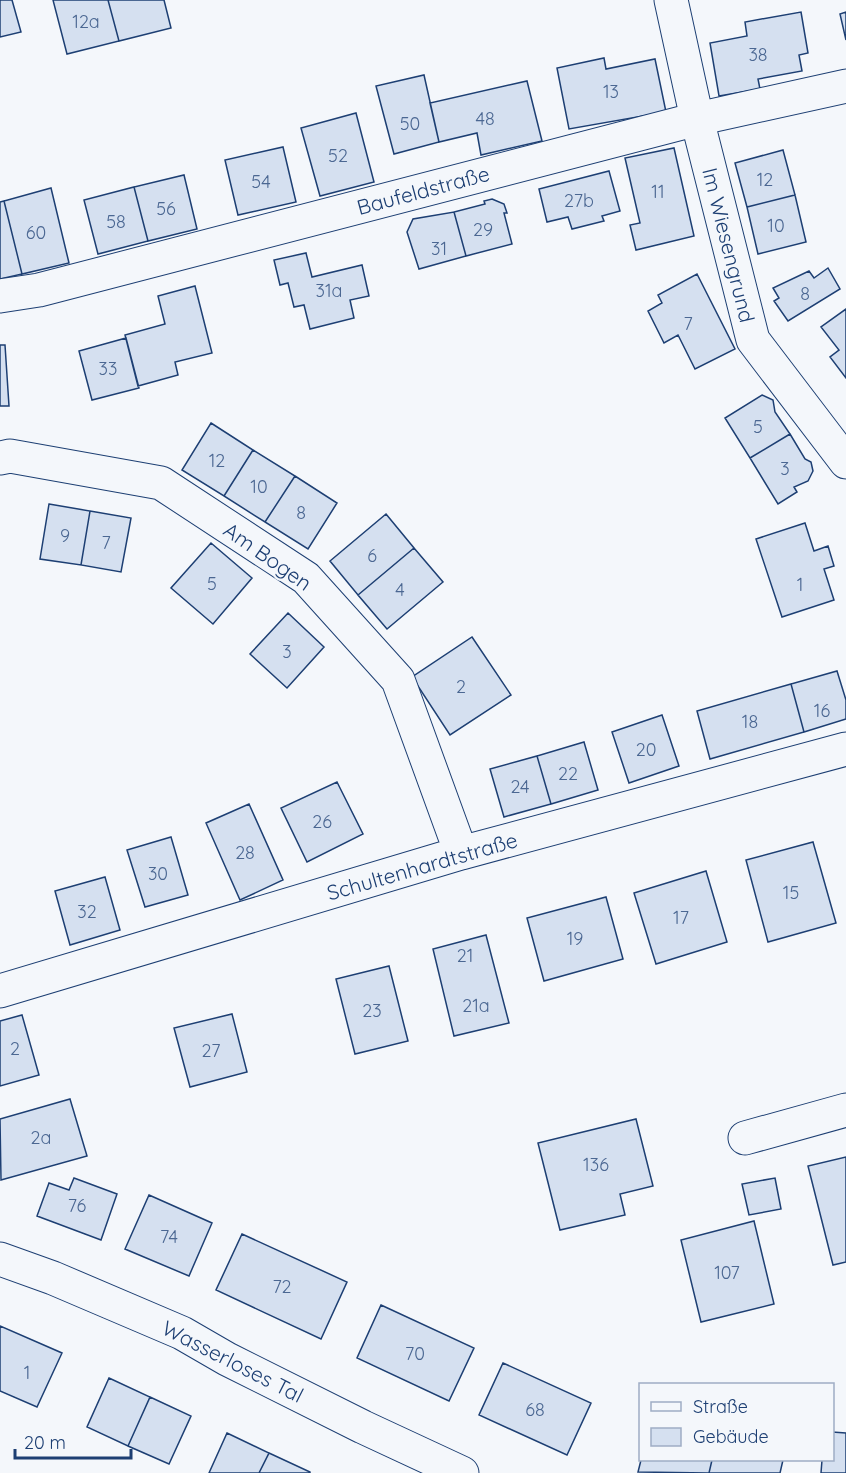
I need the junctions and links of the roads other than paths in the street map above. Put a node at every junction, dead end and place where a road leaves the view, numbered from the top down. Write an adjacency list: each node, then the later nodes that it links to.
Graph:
1 (671, 0): 3 (street, Im Wiesengrund)
2 (846, 86): 3 (street, Baufeldstraße)
3 (697, 119): 4 (street, Baufeldstraße); 6 (street, Im Wiesengrund)
4 (0, 296)
5 (0, 458): 8 (street, Am Bogen)
6 (846, 462)
7 (846, 748): 8 (street, Schultenhardtstraße)
8 (461, 853): 9 (street, Schultenhardtstraße)
9 (0, 992)
10 (846, 1110): 11 (street)
11 (745, 1138)
12 (0, 1259): 13 (street, Wasserloses Tal)
13 (462, 1473)

